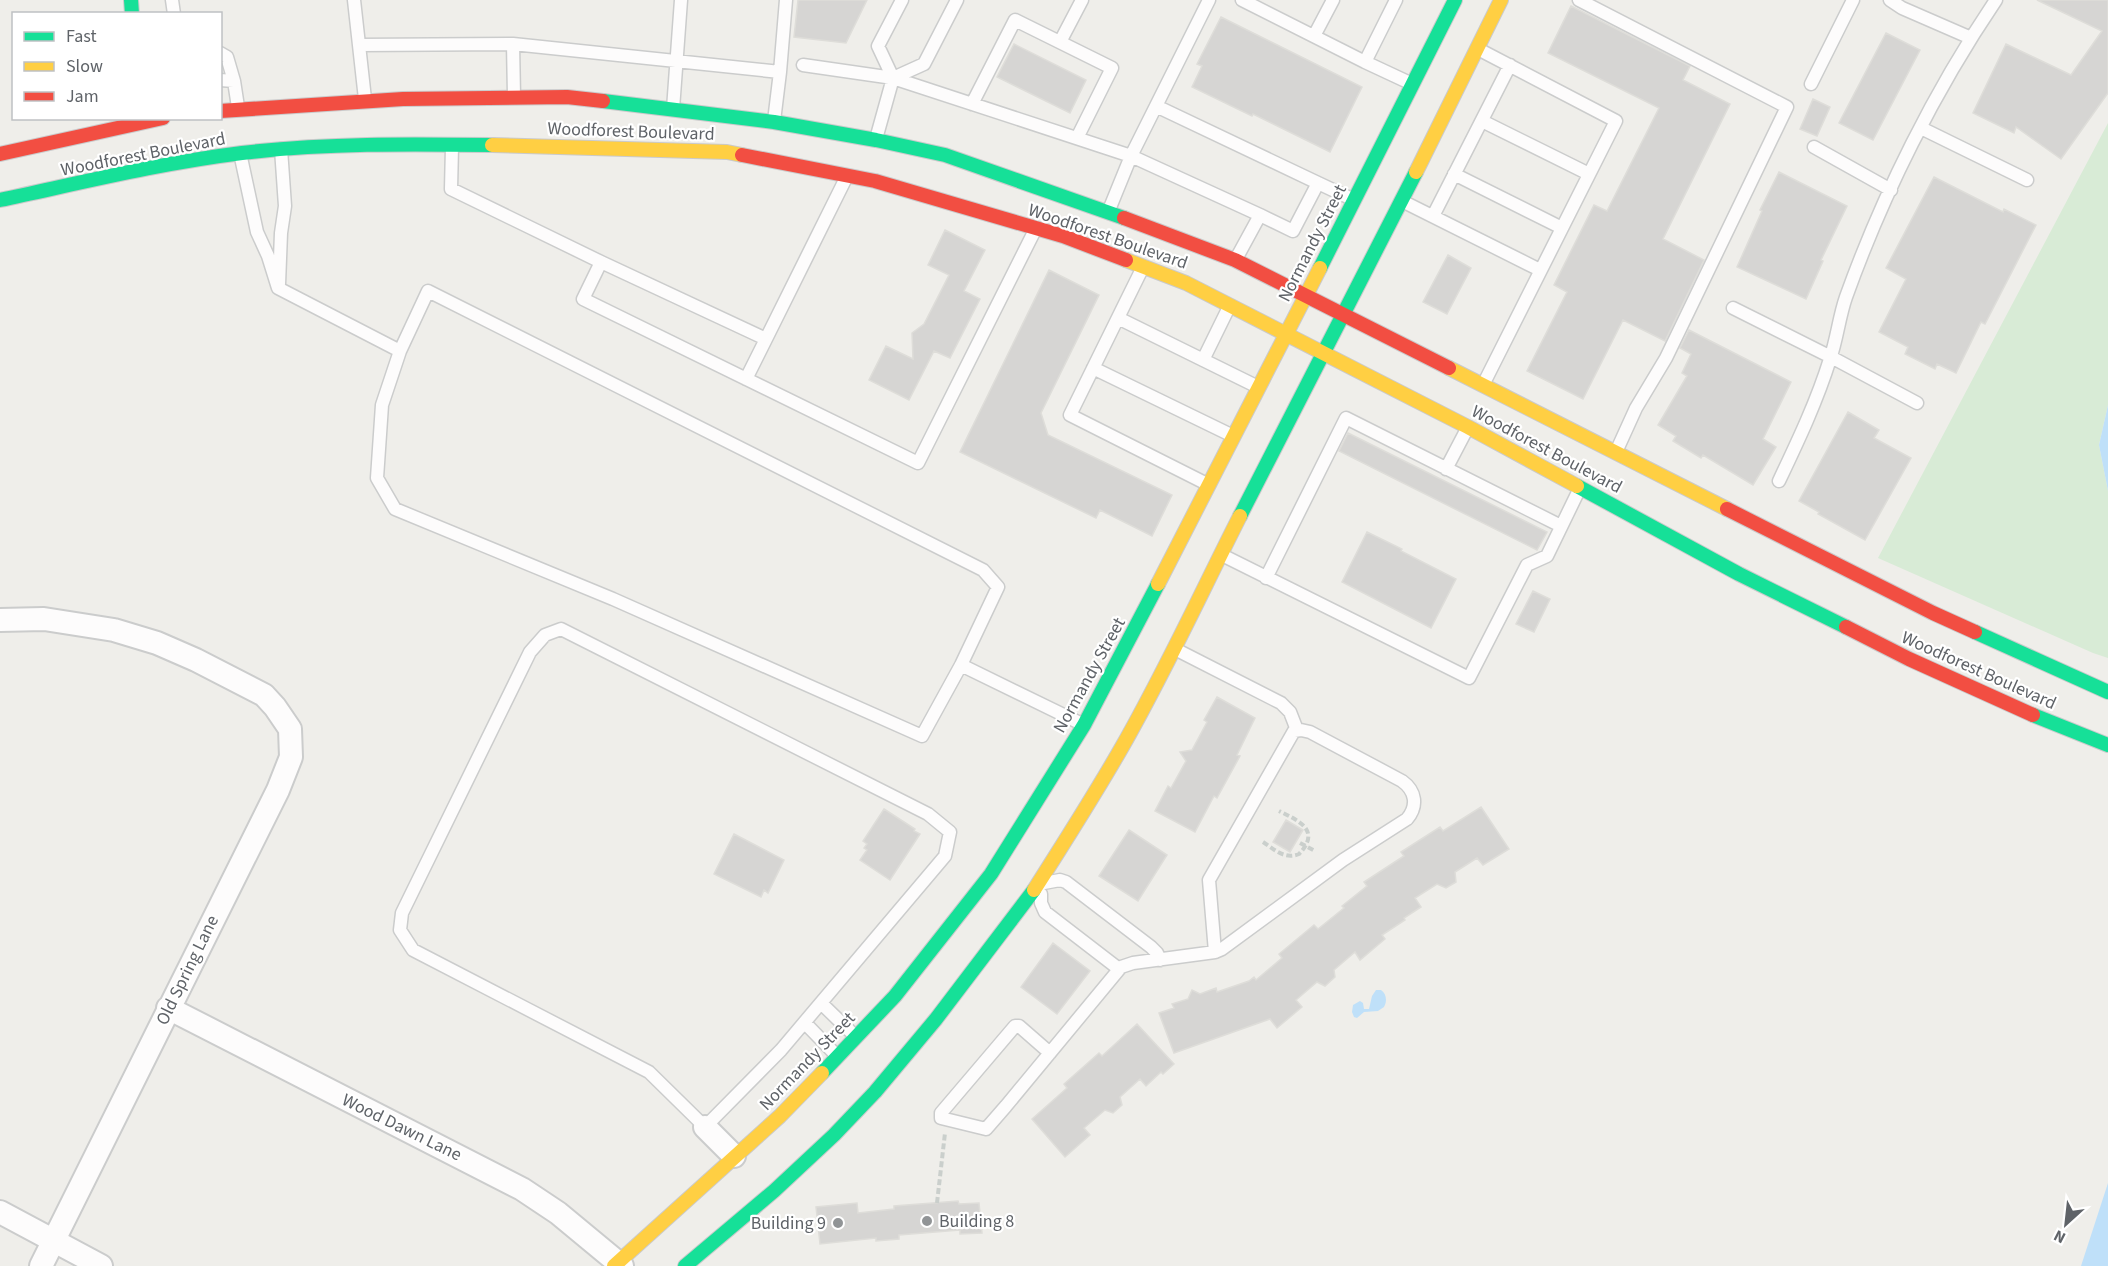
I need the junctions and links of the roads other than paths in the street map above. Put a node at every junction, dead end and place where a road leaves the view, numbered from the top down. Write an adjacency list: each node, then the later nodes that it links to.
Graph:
1 (354, 0): 24 (lane)
2 (681, 0): 27 (lane)
3 (786, 0): 30 (lane)
4 (902, 0): 31 (lane)
5 (957, 0): 31 (lane)
6 (1082, 0): 22 (lane)
7 (1209, 0): 39 (lane)
8 (1242, 0): 18 (lane)
9 (1273, 0): 18 (lane)
10 (1333, 0): 19 (lane)
11 (1396, 0): 26 (lane)
12 (1455, 0): 34 (main road, Normandy Street)
13 (1501, 0): 21 (main road)
14 (1579, 0): 92 (lane)
15 (1853, 0): 35 (lane)
16 (1890, 0): 20 (lane)
17 (1996, 0): 20 (lane)
18 (1267, 13): 19 (lane)
19 (1314, 36): 26 (lane)
20 (1971, 38): 46 (lane)
21 (1477, 41): 29 (lane); 63 (main road)
22 (1060, 42): 38 (lane); 47 (lane)
23 (513, 44): 24 (lane); 27 (lane); 37 (lane)
24 (359, 45): 36 (lane)
25 (222, 54): 33 (lane)
26 (1365, 62): 34 (lane)
27 (677, 63): 30 (lane); 42 (lane)
28 (803, 65): 31 (lane)
29 (1510, 65): 43 (lane); 56 (lane)
30 (780, 72): 44 (lane)
31 (893, 78): 38 (lane); 49 (lane)
32 (222, 80): 33 (lane)
33 (234, 81): 40 (lane)
34 (1413, 84): 62 (main road, Normandy Street)
35 (1811, 84)
36 (366, 100): 37 (main road, Woodforest Boulevard); 40 (main road, Woodforest Boulevard)
37 (514, 104): 42 (main road, Woodforest Boulevard)
38 (972, 104): 47 (lane)
39 (1156, 106): 54 (lane); 59 (lane)
40 (238, 108): 41 (main road, Woodforest Boulevard)
41 (222, 111)
42 (673, 111): 44 (main road, Woodforest Boulevard)
43 (1482, 121): 55 (lane); 56 (lane)
44 (774, 122): 49 (main road, Woodforest Boulevard)
45 (146, 124): 53 (main road, Woodforest Boulevard)
46 (1921, 128): 58 (lane); 60 (lane)
47 (1077, 138): 54 (lane)
48 (452, 144): 51 (main road, Woodforest Boulevard); 57 (main road, Woodforest Boulevard); 70 (lane)
49 (876, 145): 64 (main road, Woodforest Boulevard)
50 (1814, 147): 60 (lane)
51 (280, 149): 52 (main road, Woodforest Boulevard); 73 (lane)
52 (240, 153): 61 (main road, Woodforest Boulevard); 73 (lane)
53 (0, 154)
54 (1131, 156): 64 (lane); 65 (lane)
55 (1454, 174): 66 (lane); 67 (lane)
56 (1589, 174): 67 (lane)
57 (847, 175): 68 (main road, Woodforest Boulevard); 80 (lane)
58 (2027, 180)
59 (1318, 183): 62 (lane); 65 (lane)
60 (1891, 189): 83 (lane)
61 (0, 200)
62 (1354, 200): 74 (main road, Normandy Street)
63 (1401, 200): 66 (lane); 77 (main road)
64 (1108, 212): 69 (main road, Woodforest Boulevard)
65 (1260, 215): 69 (lane)
66 (1433, 216): 72 (lane)
67 (1562, 228): 72 (lane)
68 (1036, 229): 71 (main road, Woodforest Boulevard); 86 (lane)
69 (1235, 260): 74 (main road, Woodforest Boulevard)
70 (601, 262): 80 (lane); 86 (lane)
71 (1143, 267): 75 (main road, Woodforest Boulevard); 78 (lane)
72 (1540, 270): 87 (lane)
73 (278, 288): 81 (lane)
74 (1306, 296): 77 (main road, Woodforest Boulevard); 79 (main road, Normandy Street)
75 (1230, 304): 79 (main road, Woodforest Boulevard); 84 (lane)
76 (1733, 308): 83 (lane)
77 (1342, 315): 82 (main road); 87 (main road, Woodforest Boulevard)
78 (1118, 318): 84 (lane); 85 (lane)
79 (1287, 333): 82 (main road, Woodforest Boulevard); 88 (main road, Normandy Street)
80 (766, 339): 86 (lane)
81 (400, 351): 102 (lane); 102 (lane)
82 (1323, 352): 90 (main road, Woodforest Boulevard); 98 (main road)
83 (1831, 357): 89 (lane); 94 (lane)
84 (1203, 360): 88 (lane)
85 (1093, 368): 91 (lane); 96 (lane)
86 (746, 379)
87 (1483, 386): 92 (main road, Woodforest Boulevard)
88 (1259, 387): 91 (main road, Normandy Street)
89 (1917, 403)
90 (1468, 427): 93 (lane); 95 (main road, Woodforest Boulevard)
91 (1234, 437): 96 (main road, Normandy Street)
92 (1615, 453): 103 (main road, Woodforest Boulevard)
93 (1446, 469): 97 (lane); 99 (lane)
94 (1779, 481)
95 (1583, 482): 97 (lane); 106 (main road, Woodforest Boulevard)
96 (1210, 485): 104 (main road, Normandy Street)
97 (1561, 526): 99 (lane)
98 (1221, 555): 99 (lane); 101 (main road)
99 (1266, 578)
100 (0, 620): 112 (street, Old Spring Lane)
101 (1169, 646): 105 (lane); 107 (main road)
102 (961, 665): 104 (lane)
103 (2108, 692)
104 (1084, 725): 114 (main road, Normandy Street)
105 (1297, 730): 108 (lane); 108 (lane)
106 (2108, 745)
107 (1034, 879): 109 (lane); 110 (lane); 124 (main road)
108 (1215, 952): 109 (lane)
109 (1160, 960): 110 (lane)
110 (1119, 969): 115 (lane)
111 (822, 1004): 113 (lane); 114 (lane); 117 (lane)
112 (168, 1008): 120 (street, Old Spring Lane); 121 (street, Wood Dawn Lane)
113 (805, 1023): 116 (lane); 117 (lane)
114 (856, 1037): 116 (main road, Normandy Street)
115 (1050, 1053): 115 (lane)
116 (837, 1056): 118 (main road, Normandy Street)
117 (705, 1127): 118 (street)
118 (734, 1156): 121 (main road, Normandy Street)
119 (0, 1212): 120 (street)
120 (53, 1241): 122 (street, Old Spring Lane); 123 (street)
121 (618, 1265)
122 (41, 1266)
123 (101, 1266)
124 (685, 1266)

